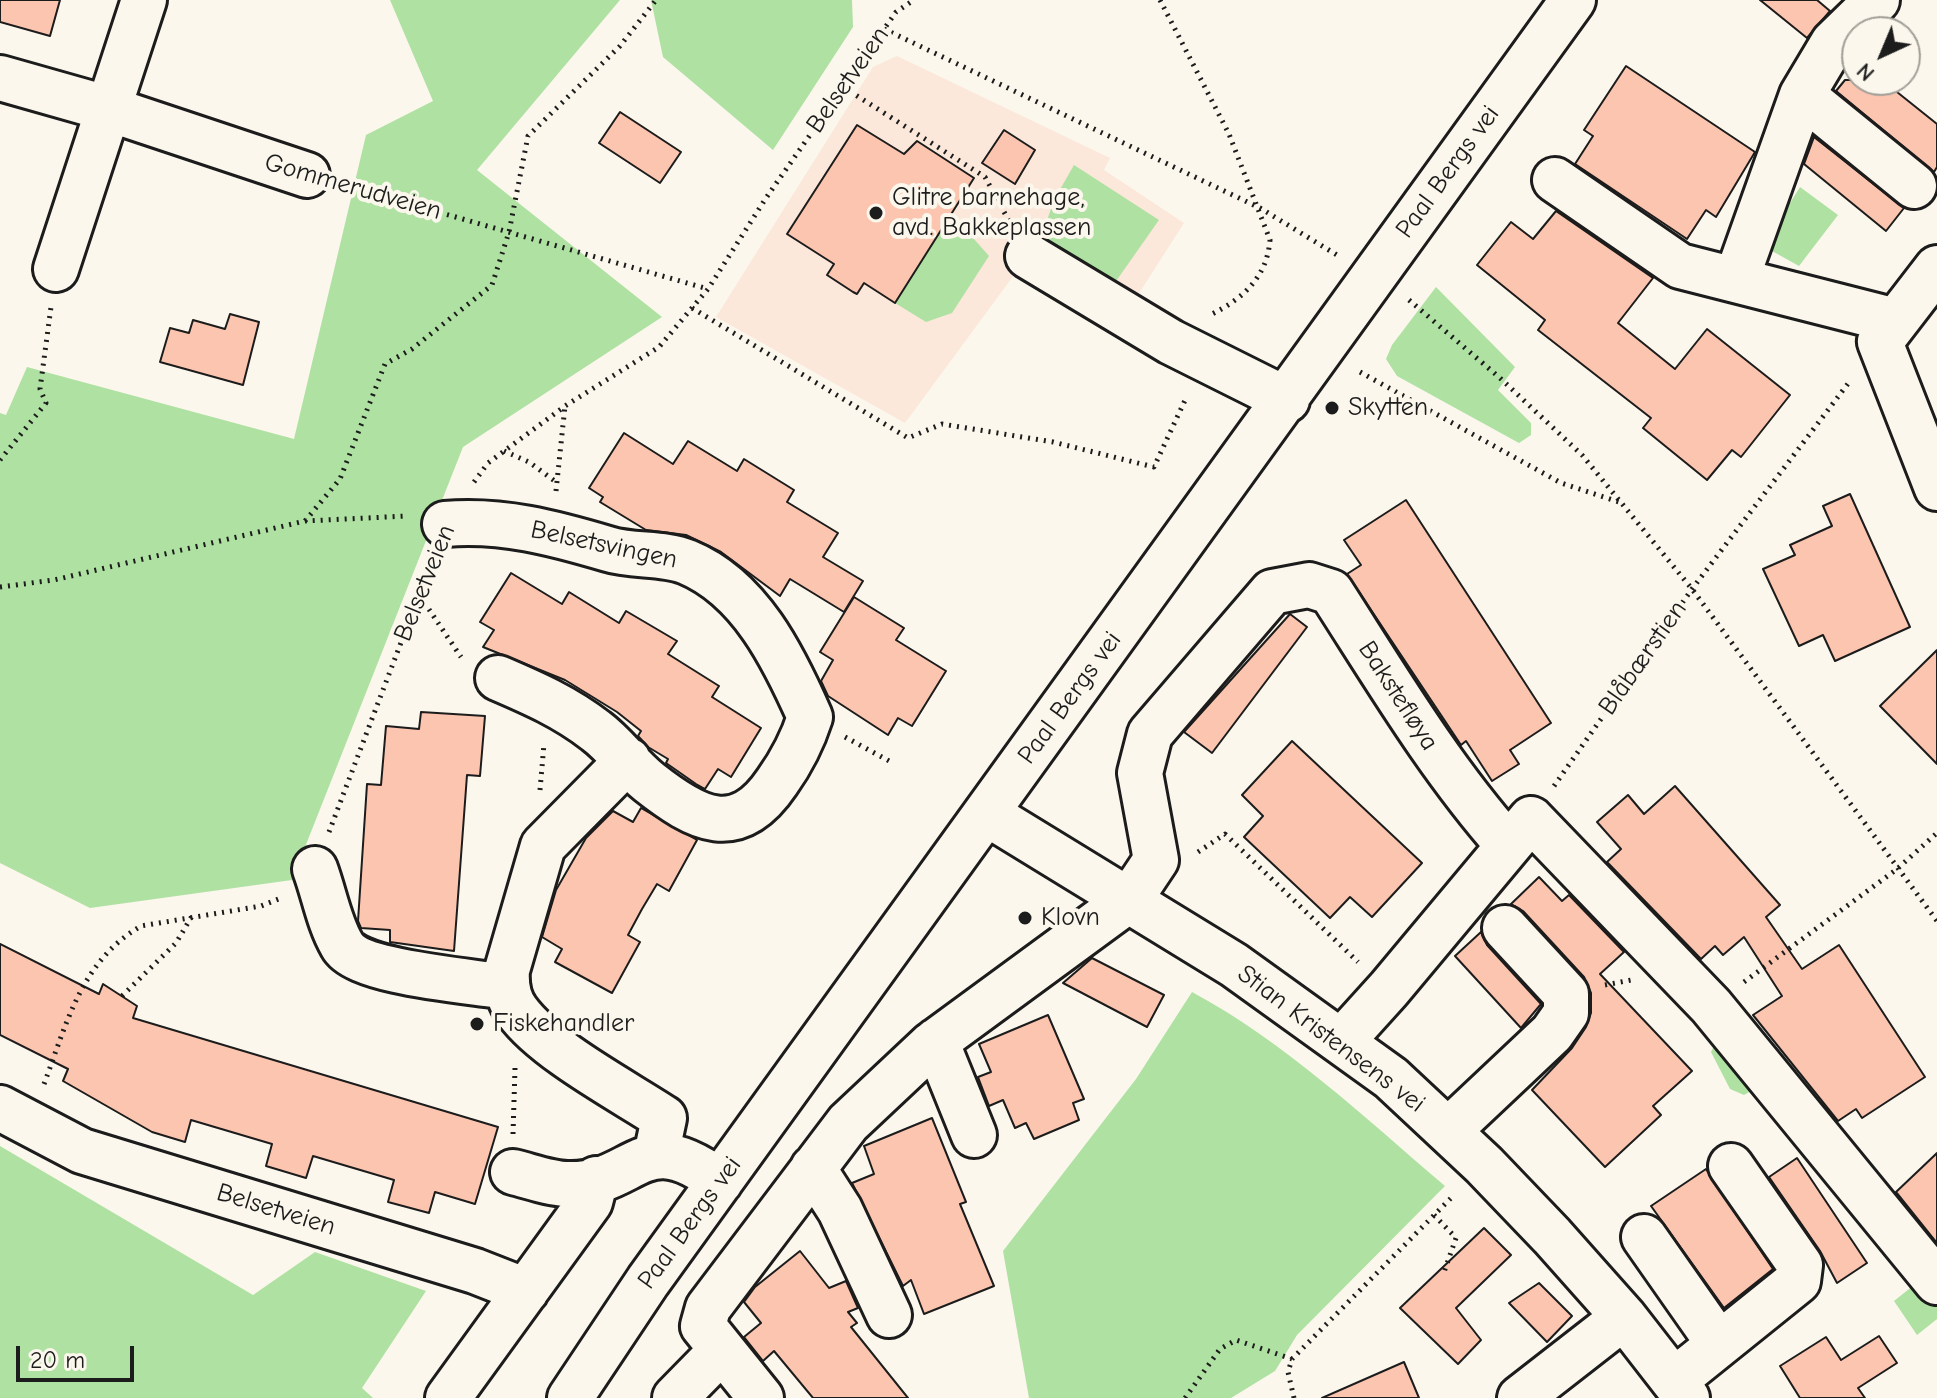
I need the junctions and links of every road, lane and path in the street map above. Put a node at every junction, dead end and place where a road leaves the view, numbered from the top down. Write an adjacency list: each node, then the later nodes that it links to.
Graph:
1 (144, 0): 11 (street)
2 (656, 0): 16 (path)
3 (914, 0): 7 (path, Belsetveien)
4 (1160, 0): 15 (path)
5 (1573, 0): 29 (street, Paal Bergs vei)
6 (1861, 5): 10 (street)
7 (884, 29): 9 (path, Belsetveien); 15 (path)
8 (0, 78): 11 (street, Gommerudveien)
9 (843, 87): 17 (path); 22 (path, Belsetveien)
10 (1802, 95): 14 (street); 21 (street)
11 (106, 108): 12 (street, Gommerudveien); 20 (street)
12 (307, 175): 16 (path, Gommerudveien)
13 (1555, 180): 21 (street)
14 (1914, 186)
15 (1260, 208): 18 (path); 26 (path)
16 (509, 232): 22 (path, Gommerudveien); 36 (path)
17 (1028, 256): 26 (street)
18 (1338, 256)
19 (1937, 268): 25 (street)
20 (56, 269): 32 (path)
21 (1736, 280): 25 (street)
22 (708, 289): 24 (path, Belsetveien)
23 (1409, 300): 35 (path)
24 (692, 308): 27 (path); 30 (path, Belsetveien)
25 (1888, 331): 34 (street); 40 (path, Blåbærstien)
26 (1171, 342): 27 (street)
27 (1219, 366): 29 (street)
28 (1360, 372): 35 (path)
29 (1287, 400): 45 (street, Paal Bergs vei)
30 (565, 406): 31 (path, Belsetveien); 33 (path)
31 (504, 451): 33 (path); 37 (path, Belsetveien)
32 (0, 460)
33 (557, 483): 38 (path)
34 (1937, 488)
35 (1622, 503): 40 (path)
36 (305, 521): 37 (path); 39 (path)
37 (445, 524): 38 (street, Belsetsvingen); 41 (path, Belsetveien)
38 (552, 532): 44 (street, Belsetsvingen)
39 (0, 587)
40 (1692, 589): 46 (path, Blåbærstien); 51 (path)
41 (420, 595): 42 (path); 50 (path, Belsetveien)
42 (498, 678): 43 (street, Belsetsvingen)
43 (548, 699): 44 (street, Belsetsvingen); 48 (path)
44 (628, 760): 48 (street)
45 (986, 813): 52 (street, Stian Kristensens vei); 73 (street, Paal Bergs vei)
46 (1519, 832): 49 (street, Bakstefløya); 56 (street, Bakstefløya); 57 (street)
47 (1937, 833): 51 (path)
48 (543, 846): 59 (street)
49 (1156, 860): 52 (street); 57 (path)
50 (315, 869): 53 (path, Belsetveien); 59 (street)
51 (1897, 869): 54 (path); 60 (path)
52 (1130, 899): 62 (street); 63 (street, Stian Kristensens vei)
53 (192, 915): 58 (path); 64 (path, Belsetveien)
54 (1937, 921)
55 (1505, 928): 61 (street)
56 (1663, 956): 60 (street, Bakstefløya); 61 (path)
57 (1389, 989): 63 (street)
58 (122, 996)
59 (511, 999): 67 (street); 71 (path)
60 (1711, 1006): 77 (street, Bakstefløya)
61 (1566, 1013): 65 (street)
62 (936, 1041): 66 (street); 70 (street)
63 (1342, 1041): 65 (street, Stian Kristensens vei)
64 (14, 1115): 78 (street, Belsetveien)
65 (1448, 1131): 68 (street, Stian Kristensens vei)
66 (974, 1135)
67 (656, 1156): 72 (street); 73 (street)
68 (1484, 1165): 74 (path); 80 (street, Stian Kristensens vei)
69 (1731, 1166): 81 (street)
70 (813, 1168): 79 (street); 82 (street)
71 (513, 1172): 72 (street)
72 (596, 1179): 78 (street)
73 (720, 1182): 86 (street, Paal Bergs vei)
74 (1434, 1215): 76 (path); 83 (path)
75 (1644, 1237): 81 (street)
76 (1443, 1275)
77 (1937, 1282)
78 (526, 1291): 85 (street)
79 (889, 1315)
80 (1624, 1317): 84 (street, Stian Kristensens vei); 91 (street)
81 (1719, 1344): 84 (street)
82 (721, 1351): 87 (street); 88 (street)
83 (1292, 1359): 89 (path); 90 (path)
84 (1681, 1389)
85 (448, 1398)
86 (570, 1398)
87 (675, 1398)
88 (761, 1398)
89 (1185, 1398)
90 (1294, 1398)
91 (1520, 1398)

